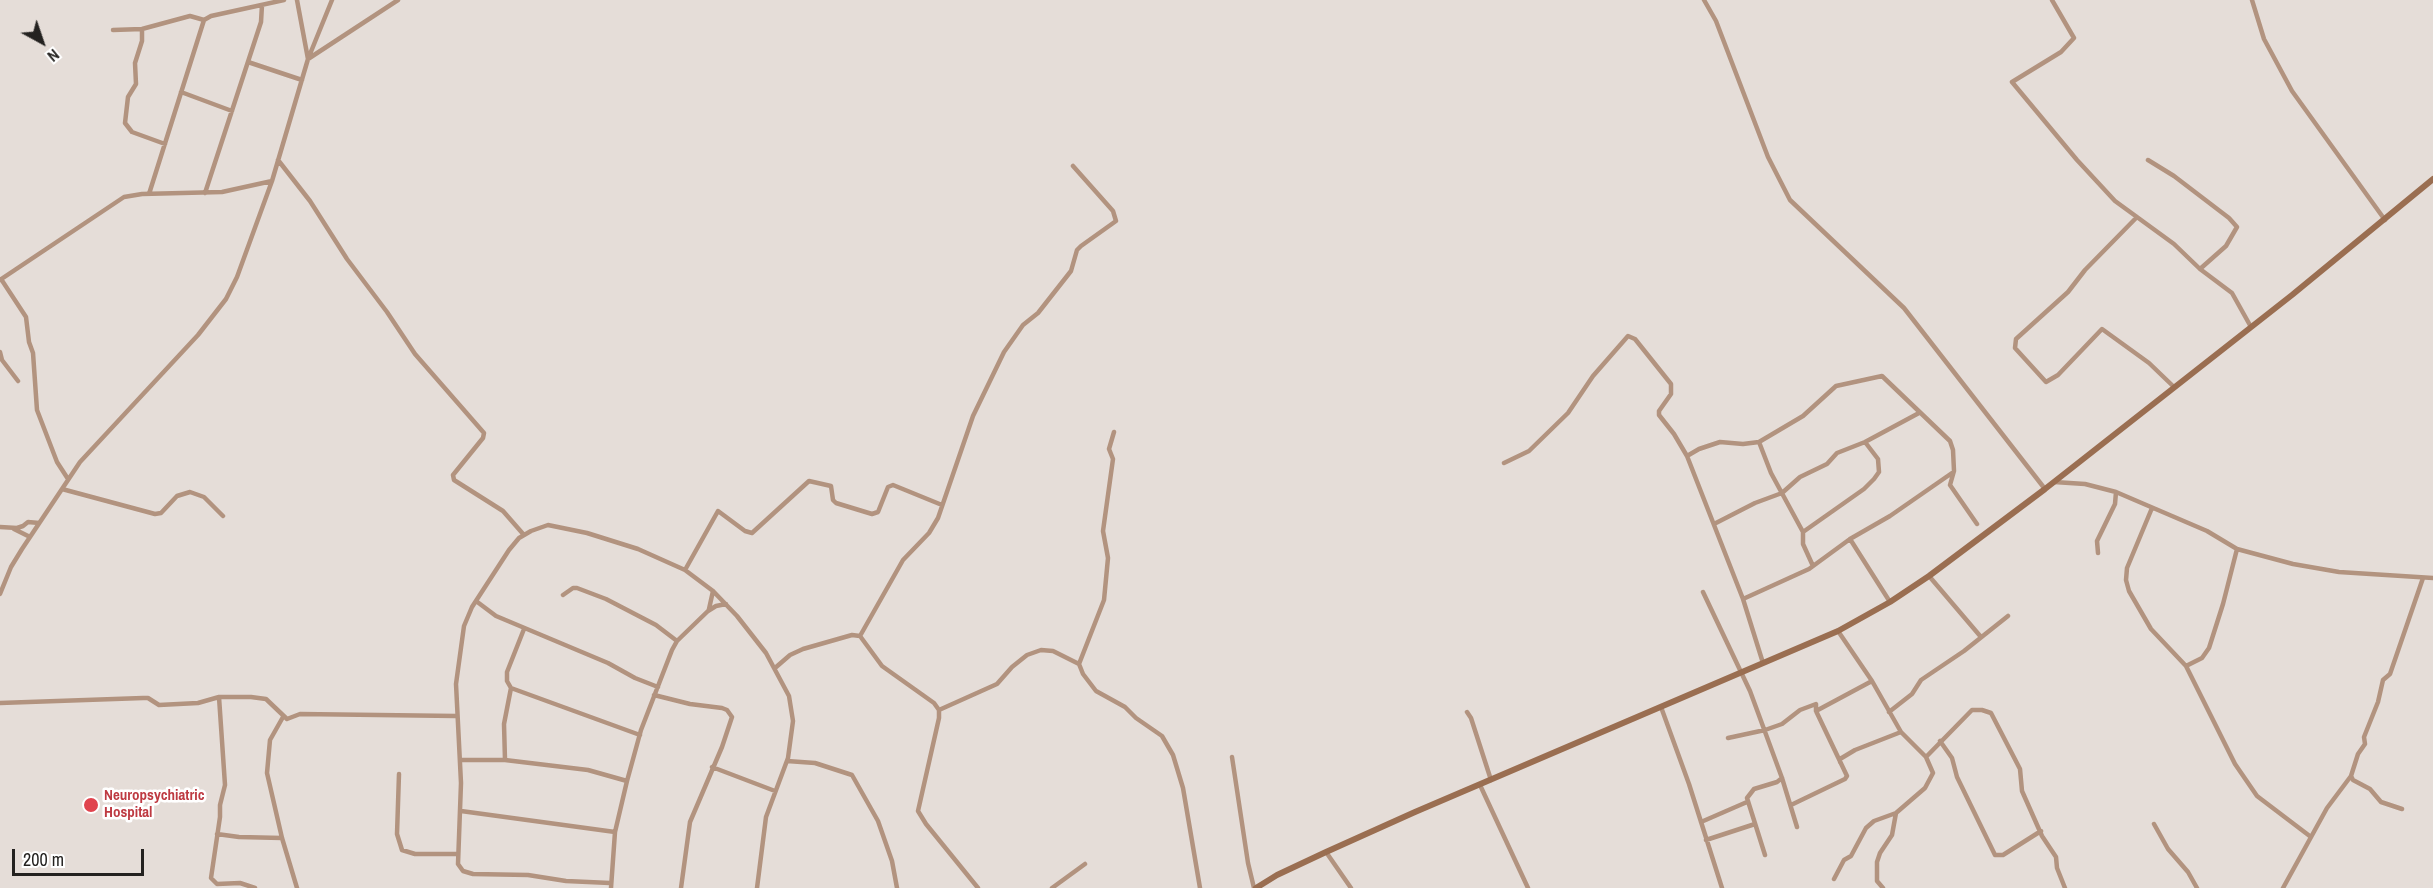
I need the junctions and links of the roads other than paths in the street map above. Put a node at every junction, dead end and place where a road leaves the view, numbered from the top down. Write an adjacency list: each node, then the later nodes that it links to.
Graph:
1 (246, 0): 10 (street)
2 (284, 0): 9 (street)
3 (297, 0): 14 (street)
4 (332, 0): 14 (street)
5 (398, 0): 14 (street)
6 (1704, 0): 45 (street)
7 (2052, 0): 27 (street)
8 (2252, 0): 28 (street)
9 (262, 5): 10 (street); 15 (street)
10 (249, 8): 11 (street)
11 (204, 20): 12 (street); 17 (street)
12 (142, 29): 13 (street); 19 (street)
13 (113, 30)
14 (308, 59): 16 (street)
15 (248, 62): 16 (street); 18 (street)
16 (302, 80): 20 (street)
17 (182, 92): 18 (street); 19 (street)
18 (231, 111): 25 (street)
19 (165, 144): 26 (street)
20 (278, 160): 24 (street); 57 (street)
21 (2148, 160): 29 (street)
22 (1073, 166): 48 (street)
23 (2433, 179): 28 (main road)
24 (272, 181): 25 (street); 42 (street)
25 (205, 193): 26 (street)
26 (149, 194): 30 (street)
27 (2137, 217): 29 (street); 34 (street)
28 (2385, 220): 31 (main road)
29 (2200, 269): 31 (street)
30 (1, 279): 42 (street)
31 (2251, 327): 34 (main road)
32 (0, 352): 33 (street)
33 (18, 381)
34 (2174, 387): 43 (main road)
35 (1919, 413): 37 (street); 38 (street); 41 (street)
36 (1114, 432): 83 (street)
37 (1759, 441): 39 (street); 47 (street)
38 (1865, 442): 47 (street); 56 (street)
39 (1687, 456): 40 (street); 52 (street)
40 (1504, 464)
41 (1952, 473): 53 (street); 59 (street)
42 (68, 479): 44 (street)
43 (2054, 482): 45 (main road); 46 (street)
44 (62, 489): 50 (street); 51 (street)
45 (2045, 489): 64 (main road)
46 (2116, 492): 49 (street); 61 (street)
47 (1782, 493): 52 (street); 56 (street)
48 (942, 505): 63 (street); 79 (street)
49 (2151, 508): 60 (street); 84 (street)
50 (223, 516)
51 (39, 523): 55 (street); 58 (street)
52 (1714, 524): 71 (street)
53 (1977, 524)
54 (0, 527): 55 (street)
55 (11, 528): 58 (street)
56 (1803, 532): 62 (street)
57 (525, 535): 63 (street); 72 (street)
58 (30, 537): 69 (street)
59 (1850, 539): 62 (street); 73 (street)
60 (2237, 549): 65 (street); 84 (street)
61 (2098, 552)
62 (1813, 566): 71 (street)
63 (685, 570): 67 (street)
64 (1929, 576): 73 (main road); 80 (street)
65 (2423, 578): 66 (street); 113 (street)
66 (2433, 578)
67 (713, 591): 74 (street); 75 (street)
68 (1703, 592): 86 (street)
69 (0, 594)
70 (563, 595): 81 (street)
71 (1743, 599): 82 (street)
72 (476, 601): 77 (street); 98 (street)
73 (1890, 602): 78 (main road)
74 (726, 604): 75 (street); 85 (street)
75 (708, 611): 81 (street)
76 (2008, 616): 80 (street)
77 (524, 628): 88 (street); 89 (street)
78 (1838, 631): 82 (main road); 87 (street)
79 (860, 636): 85 (street); 94 (street)
80 (1981, 637): 97 (street)
81 (677, 641): 88 (street)
82 (1763, 663): 86 (main road)
83 (1079, 664): 94 (street); 147 (street)
84 (2186, 666): 131 (street)
85 (775, 668): 109 (street)
86 (1740, 673): 93 (main road); 100 (street)
87 (1872, 681): 95 (street); 97 (street)
88 (657, 687): 90 (street)
89 (511, 688): 102 (street); 108 (street)
90 (654, 695): 102 (street); 111 (street)
91 (219, 697): 92 (street); 99 (street); 130 (street)
92 (0, 703)
93 (1661, 707): 115 (main road); 124 (street)
94 (939, 710): 145 (street)
95 (1816, 711): 100 (street); 110 (street)
96 (1467, 712): 115 (street)
97 (1889, 712): 101 (street)
98 (456, 716): 99 (street); 107 (street)
99 (283, 717): 132 (street)
100 (1765, 730): 103 (street); 114 (street)
101 (1901, 732): 106 (street); 110 (street)
102 (640, 735): 116 (street)
103 (1728, 738)
104 (1940, 741): 106 (street); 128 (street); 128 (street)
105 (1232, 757): 148 (street)
106 (1926, 757): 123 (street)
107 (460, 760): 108 (street); 122 (street)
108 (505, 760): 116 (street)
109 (787, 761): 118 (street); 144 (street)
110 (1840, 763): 120 (street)
111 (712, 767): 118 (street); 142 (street)
112 (399, 774): 135 (street)
113 (2350, 776): 121 (street); 131 (street)
114 (1782, 778): 119 (street); 120 (street)
115 (1491, 780): 117 (main road)
116 (627, 781): 129 (street)
117 (1480, 785): 134 (main road); 150 (street)
118 (775, 791): 143 (street)
119 (1747, 802): 124 (street); 125 (street)
120 (1791, 805): 127 (street)
121 (2402, 809)
122 (461, 811): 129 (street); 135 (street)
123 (1896, 813): 138 (street); 152 (street)
124 (1701, 822): 133 (street)
125 (1755, 824): 133 (street); 136 (street)
126 (2154, 824): 154 (street)
127 (1797, 827)
128 (2041, 831): 153 (street)
129 (615, 832): 139 (street)
130 (217, 834): 132 (street); 140 (street)
131 (2312, 837): 155 (street)
132 (282, 838): 141 (street)
133 (1706, 840): 151 (street)
134 (1326, 852): 148 (main road); 149 (street)
135 (457, 854): 139 (street)
136 (1765, 855)
137 (1085, 864): 146 (street)
138 (1834, 879)
139 (610, 886)
140 (255, 888)
141 (297, 888)
142 (681, 888)
143 (757, 888)
144 (897, 888)
145 (978, 888)
146 (1052, 888)
147 (1200, 888)
148 (1255, 888)
149 (1351, 888)
150 (1528, 888)
151 (1722, 888)
152 (1883, 888)
153 (2065, 888)
154 (2197, 888)
155 (2283, 888)

